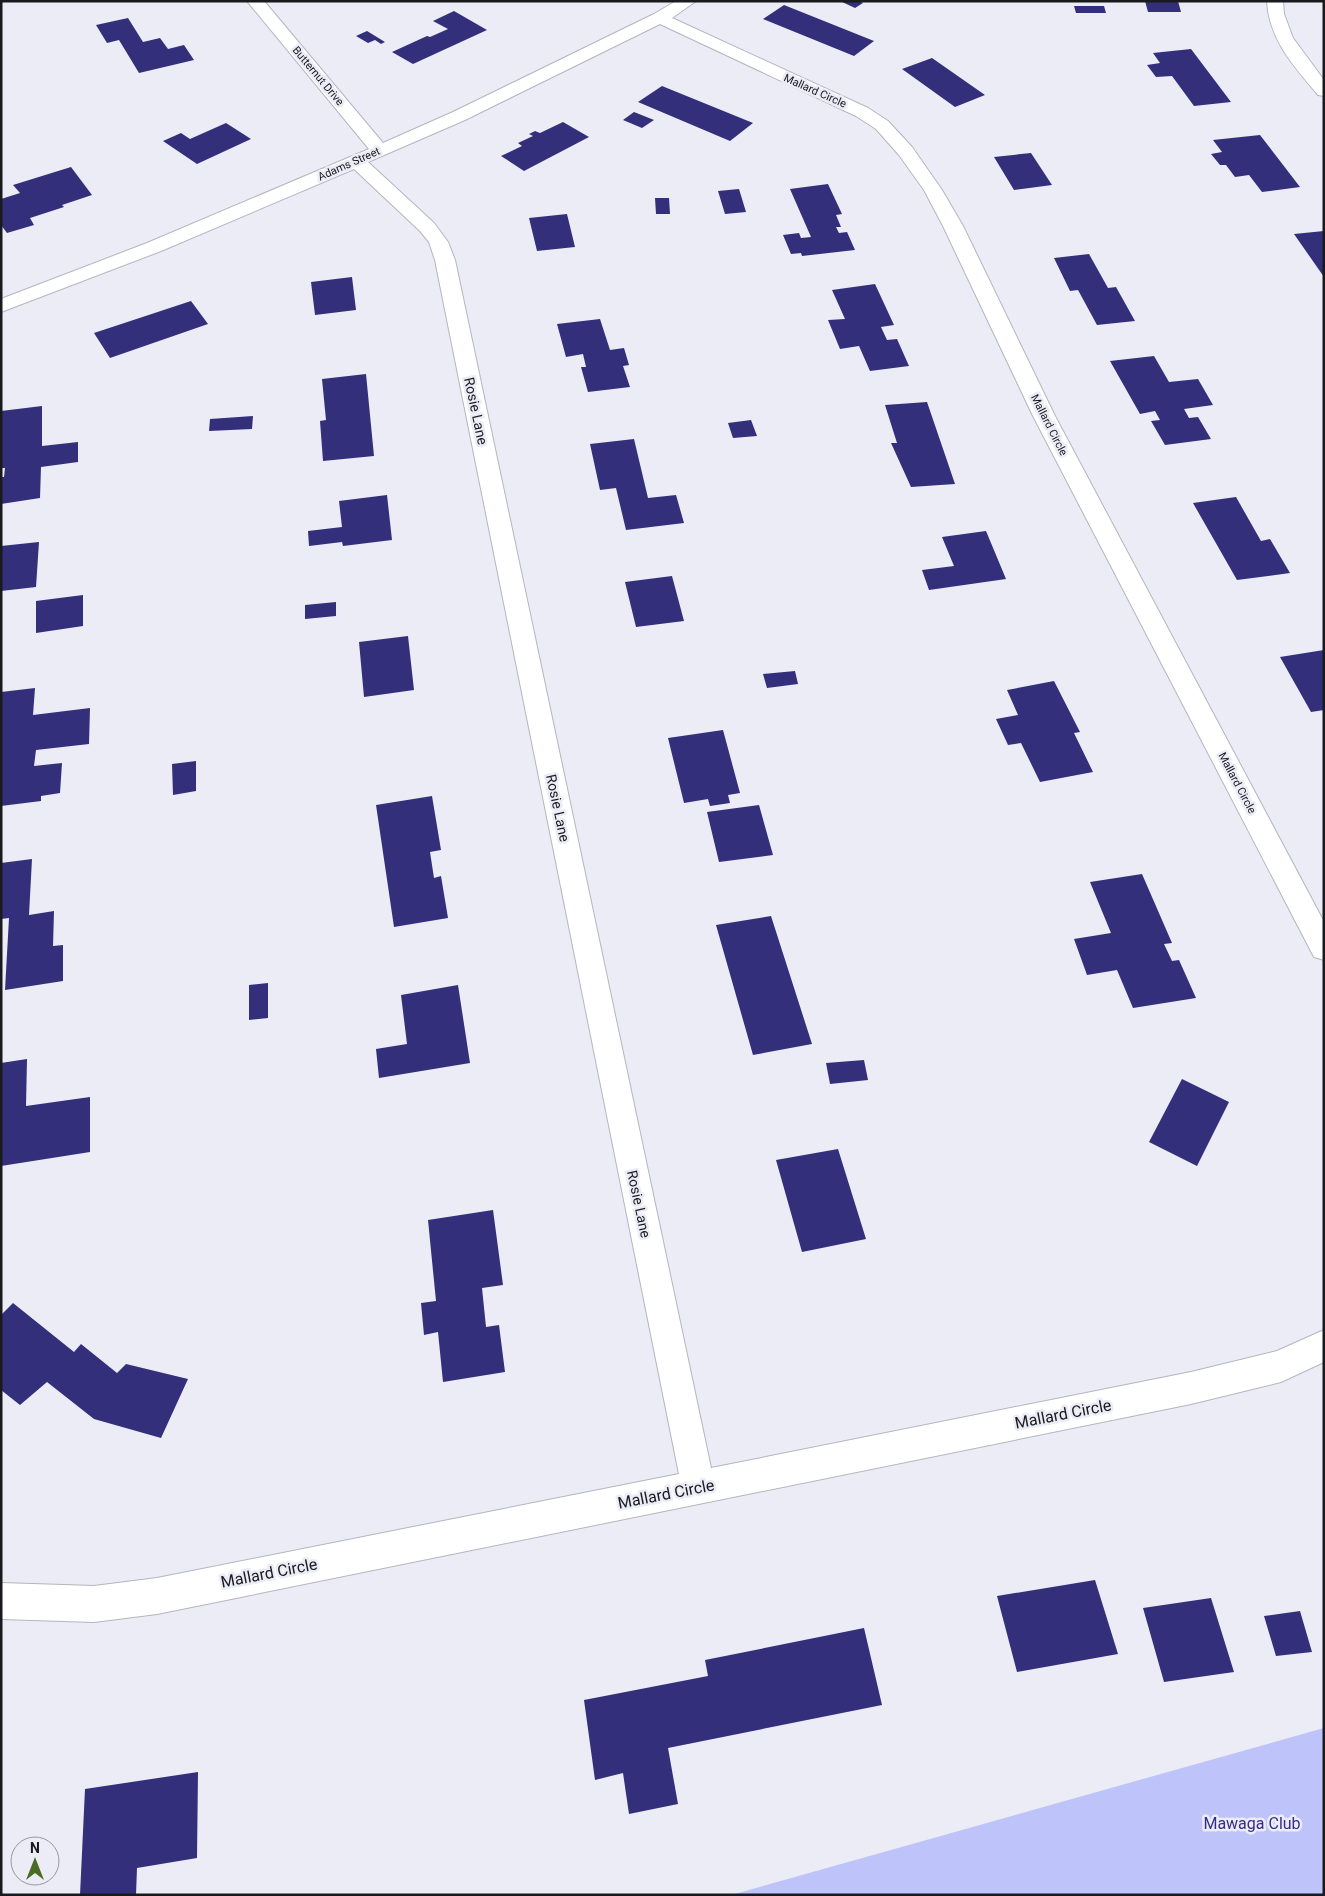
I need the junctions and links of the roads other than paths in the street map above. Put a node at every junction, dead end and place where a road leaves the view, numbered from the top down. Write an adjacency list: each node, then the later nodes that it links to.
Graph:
1 (255, 1): 6 (street, Butternut Drive)
2 (688, 1): 4 (street, Adams Street)
3 (1275, 1): 5 (street)
4 (660, 18): 6 (street, Adams Street); 9 (street, Mallard Circle)
5 (1324, 91)
6 (380, 150): 7 (street, Adams Street)
7 (356, 161): 8 (street, Adams Street); 11 (street, Rosie Lane)
8 (1, 306)
9 (1324, 949)
10 (1324, 1345): 11 (street, Mallard Circle)
11 (698, 1487): 12 (street, Mallard Circle)
12 (1, 1601)

